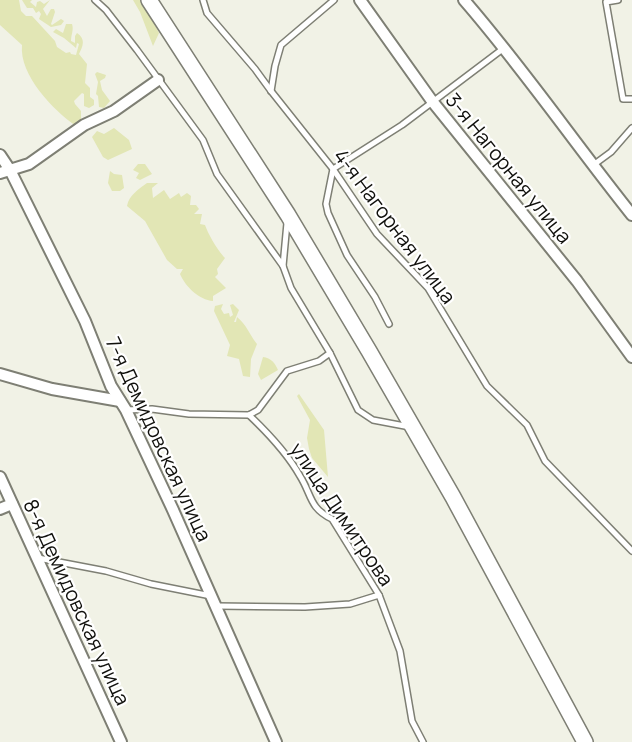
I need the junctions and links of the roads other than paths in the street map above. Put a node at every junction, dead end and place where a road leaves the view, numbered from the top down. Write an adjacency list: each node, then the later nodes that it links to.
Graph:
1 (95, 0): 9 (lane)
2 (149, 0): 18 (main road)
3 (203, 0): 10 (lane, 4-я Нагорная улица)
4 (334, 0): 10 (lane)
5 (360, 0): 12 (street, 3-я Нагорная улица)
6 (464, 0): 8 (street)
7 (618, 0): 11 (lane)
8 (505, 47): 12 (lane); 15 (street)
9 (158, 80): 17 (street); 20 (lane)
10 (271, 91): 16 (lane, 4-я Нагорная улица)
11 (632, 99)
12 (432, 100): 16 (lane); 23 (street, 3-я Нагорная улица)
13 (632, 128): 15 (lane)
14 (0, 155): 17 (street, 7-я Демидовская улица)
15 (592, 166): 19 (street)
16 (333, 169): 21 (lane); 31 (lane, 4-я Нагорная улица)
17 (5, 172): 25 (street, 7-я Демидовская улица)
18 (288, 215): 20 (lane); 27 (main road)
19 (632, 215)
20 (283, 266): 22 (lane)
21 (389, 324)
22 (330, 353): 26 (lane); 27 (lane)
23 (631, 356)
24 (0, 374): 25 (street)
25 (123, 405): 26 (lane); 34 (street, 7-я Демидовская улица)
26 (249, 415): 33 (lane, улица Димитрова)
27 (412, 428): 38 (main road)
28 (0, 477): 29 (street, 8-я Демидовская улица)
29 (12, 504): 30 (street); 32 (street, 8-я Демидовская улица)
30 (0, 509)
31 (632, 551)
32 (37, 557): 34 (lane); 35 (street, 8-я Демидовская улица)
33 (379, 595): 34 (lane); 37 (lane, улица Димитрова)
34 (215, 601): 36 (street, 7-я Демидовская улица)
35 (122, 742)
36 (276, 742)
37 (423, 742)
38 (585, 742)

